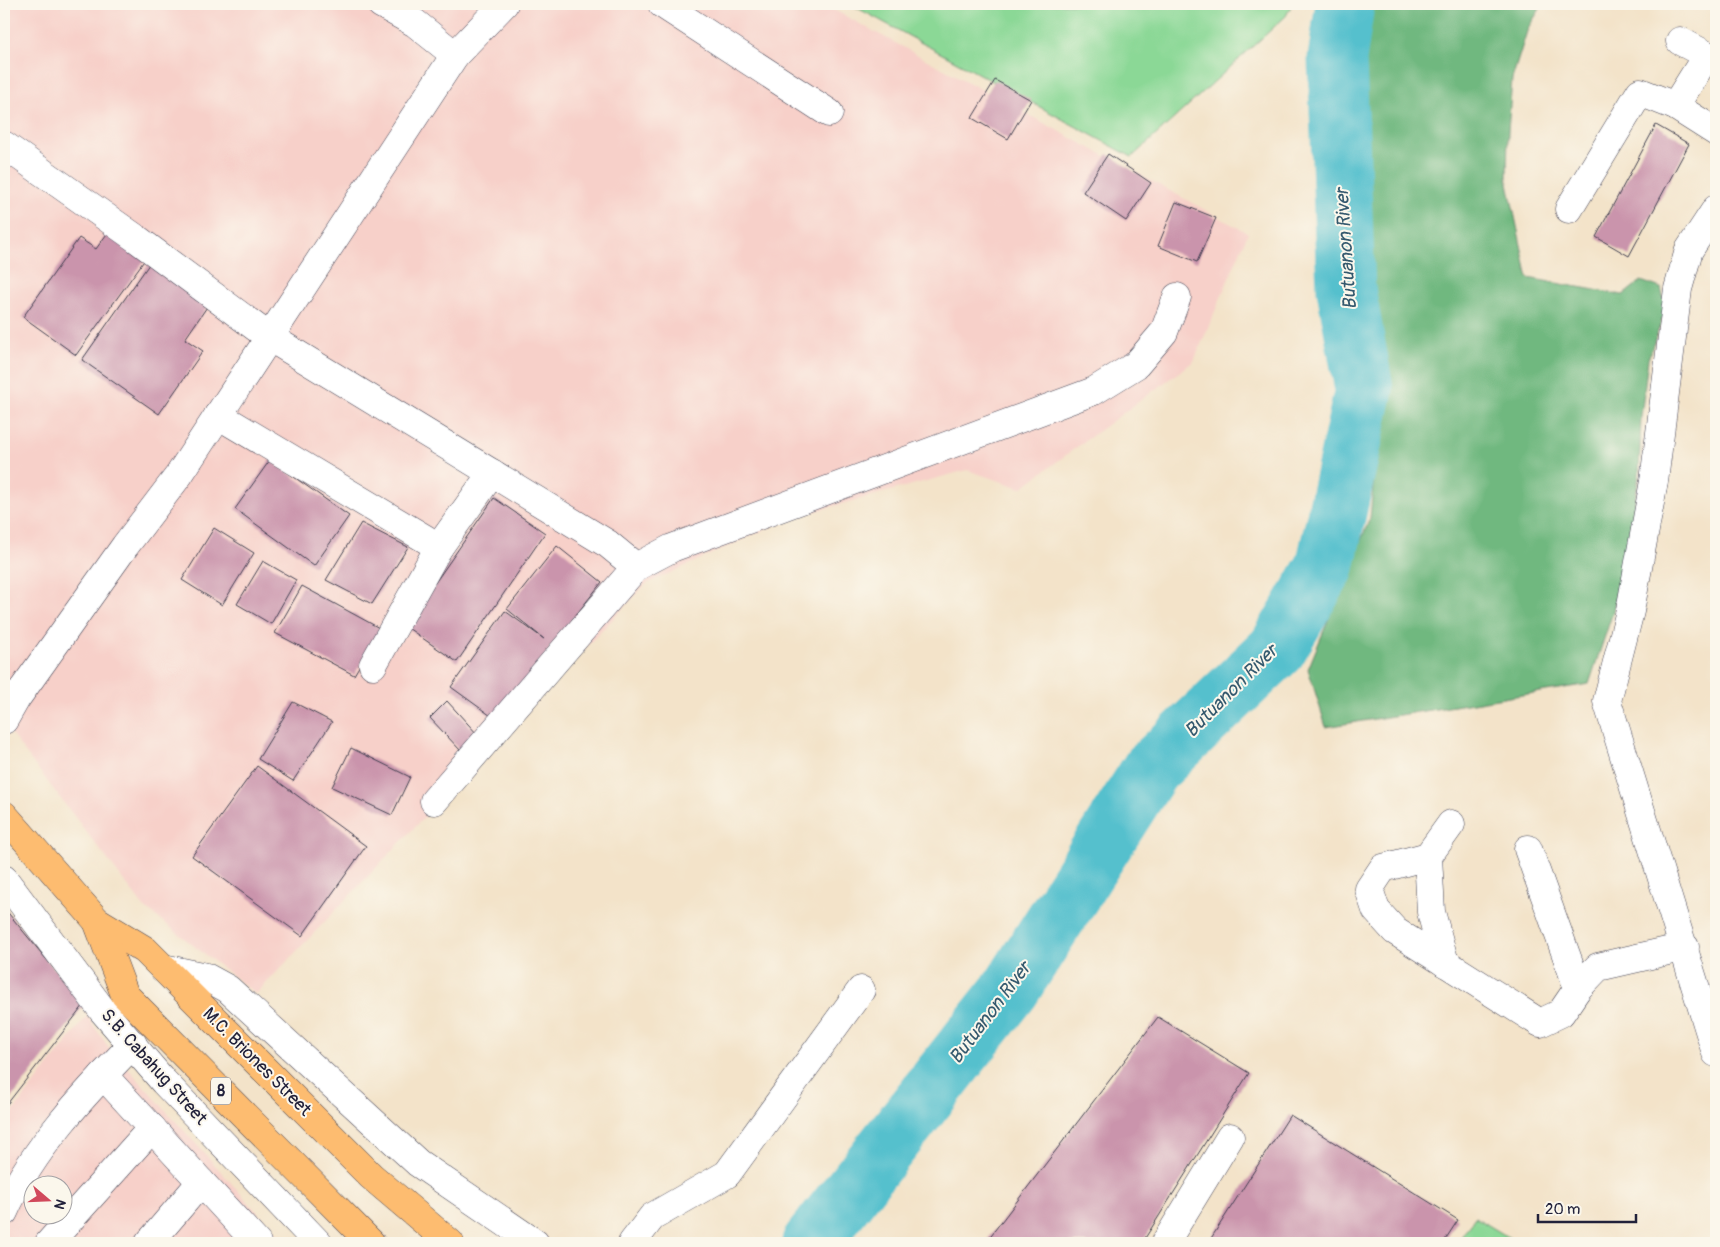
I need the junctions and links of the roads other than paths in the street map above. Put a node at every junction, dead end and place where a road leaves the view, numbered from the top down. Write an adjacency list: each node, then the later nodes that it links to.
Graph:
1 (381, 4): 5 (street)
2 (504, 4): 5 (street)
3 (662, 4): 8 (street)
4 (1680, 42): 6 (street)
5 (455, 55): 14 (street)
6 (1712, 57): 7 (street)
7 (1676, 106): 9 (street); 11 (street)
8 (829, 113)
9 (1716, 132)
10 (4, 145): 14 (street)
11 (1570, 209)
12 (1716, 210): 28 (street)
13 (1177, 297): 18 (street)
14 (269, 338): 15 (street); 16 (street)
15 (218, 414): 17 (street); 20 (street)
16 (492, 473): 17 (street); 18 (street)
17 (439, 547): 19 (street)
18 (636, 567): 21 (street)
19 (373, 665)
20 (4, 720)
21 (434, 801)
22 (4, 815): 27 (main road, M.C. Briones Street / 8)
23 (1451, 824): 25 (street)
24 (1528, 849): 31 (street)
25 (1428, 856): 29 (street); 29 (street)
26 (4, 879): 33 (street, S.B. Cabahug Street)
27 (97, 922): 30 (main road, M.C. Briones Street / 8); 45 (main road, M.C. Briones Street / 8)
28 (1685, 947): 31 (street); 34 (street)
29 (1446, 963): 31 (street)
30 (163, 968): 39 (main road, M.C. Briones Street / 8); 48 (street)
31 (1578, 988)
32 (860, 990): 49 (street)
33 (133, 1044): 35 (street); 44 (street, S.B. Cabahug Street)
34 (1716, 1053)
35 (103, 1075): 36 (street); 40 (street)
36 (152, 1128): 38 (street); 42 (street)
37 (1230, 1137): 50 (street)
38 (201, 1182): 41 (street); 43 (street)
39 (412, 1211): 46 (main road); 47 (main road, 8)
40 (4, 1212)
41 (250, 1241)
42 (49, 1243)
43 (149, 1243)
44 (318, 1243)
45 (371, 1243)
46 (432, 1243)
47 (450, 1243)
48 (535, 1243)
49 (632, 1243)
50 (1165, 1243)

